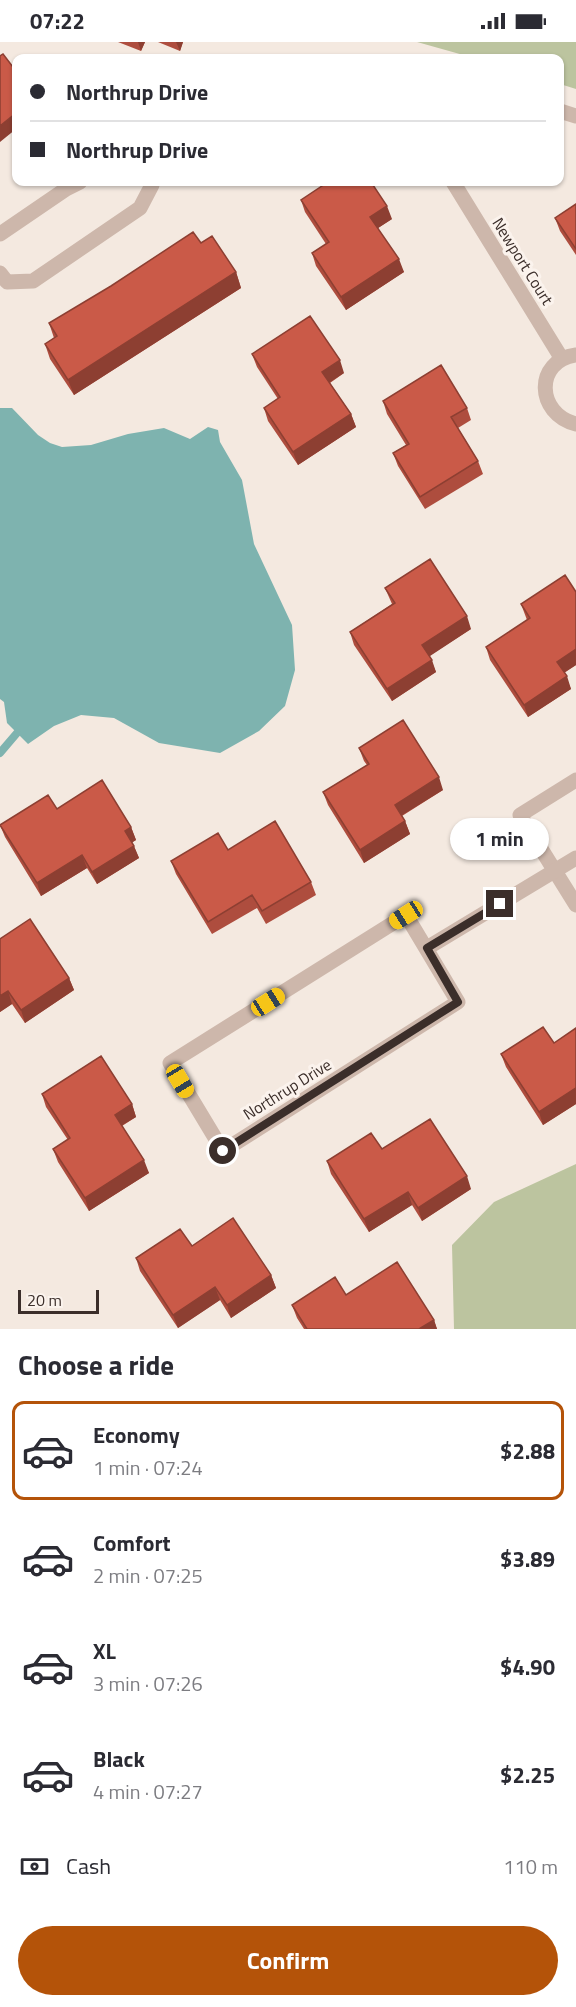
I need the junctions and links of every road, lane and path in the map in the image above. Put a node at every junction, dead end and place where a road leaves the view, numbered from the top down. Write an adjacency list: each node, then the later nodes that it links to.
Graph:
1 (72, 186): 4 (street)
2 (151, 186): 5 (street)
3 (456, 186): 6 (street, Newport Court)
4 (0, 234)
5 (0, 273)
6 (569, 357): 7 (street, Newport Court)
7 (576, 424)
8 (576, 780): 10 (street)
9 (576, 858): 10 (street)
10 (554, 871): 11 (street); 12 (street)
11 (576, 905)
12 (427, 948): 12 (street, Northrup Drive)

